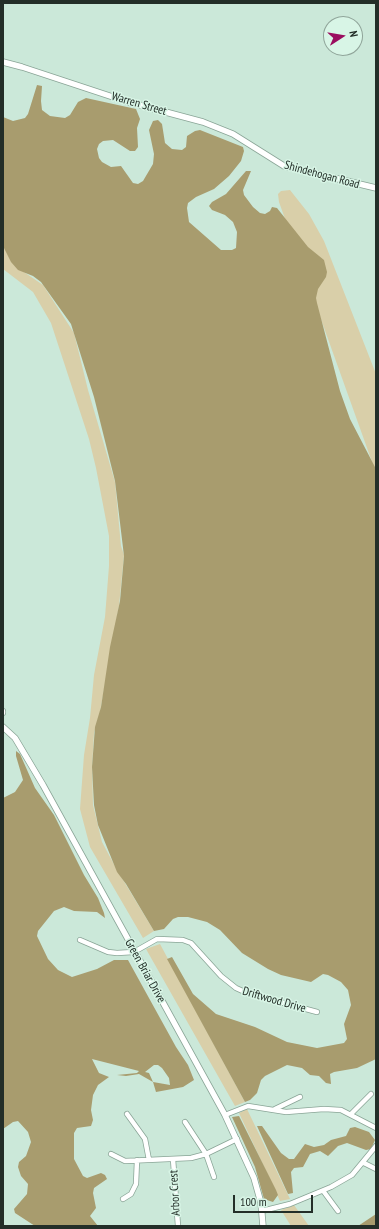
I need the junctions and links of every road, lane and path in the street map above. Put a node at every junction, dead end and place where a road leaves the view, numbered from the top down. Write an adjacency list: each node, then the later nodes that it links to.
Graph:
1 (3, 62): 2 (street, Warren Street)
2 (268, 157): 3 (street, Shindehogan Road)
3 (376, 188)
4 (3, 727): 6 (street, Green Briar Drive)
5 (80, 940): 6 (street)
6 (134, 952): 7 (street, Driftwood Drive); 13 (street, Green Briar Drive)
7 (317, 1012)
8 (371, 1094): 12 (street)
9 (300, 1097): 10 (street)
10 (273, 1110): 12 (street); 13 (street)
11 (127, 1114): 22 (street)
12 (351, 1114): 15 (street)
13 (225, 1116): 16 (street, Green Briar Drive)
14 (185, 1122): 19 (street)
15 (376, 1128)
16 (237, 1139): 19 (street, Arbor Crest); 28 (street, Green Briar Drive)
17 (376, 1146): 23 (street)
18 (111, 1154): 21 (street, Arbor Crest)
19 (206, 1154): 20 (street, Arbor Crest); 25 (street)
20 (173, 1159): 22 (street, Arbor Crest); 30 (street, Arbor Crest)
21 (137, 1160): 22 (street, Arbor Crest); 27 (street)
22 (149, 1160)
23 (364, 1163): 24 (street); 26 (street)
24 (376, 1169)
25 (214, 1177)
26 (324, 1192): 28 (street); 29 (street)
27 (123, 1199)
28 (262, 1211): 31 (street, Green Briar Drive)
29 (338, 1211)
30 (178, 1226)
31 (263, 1226)

